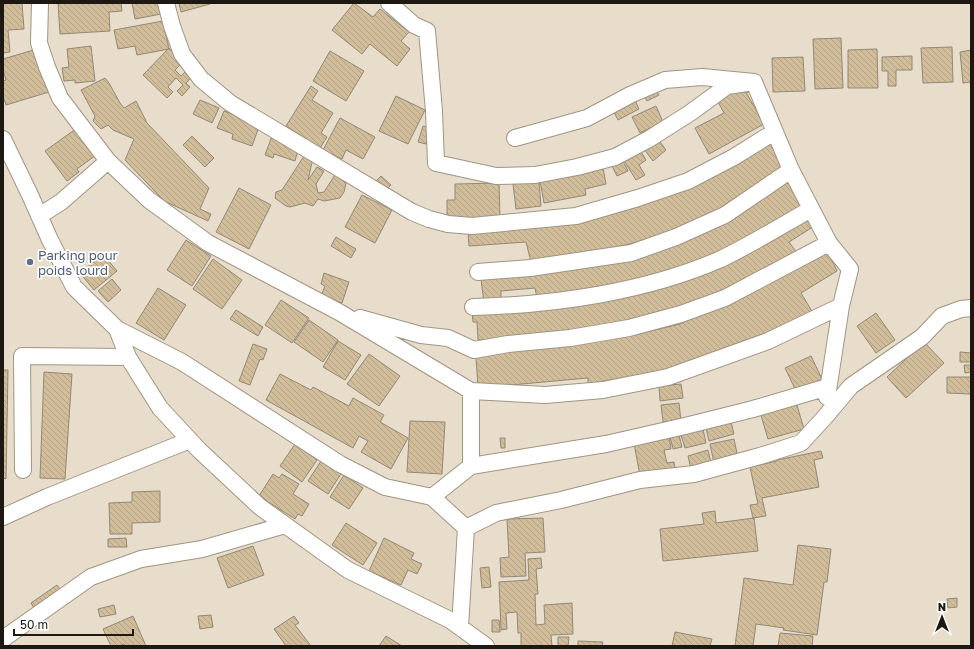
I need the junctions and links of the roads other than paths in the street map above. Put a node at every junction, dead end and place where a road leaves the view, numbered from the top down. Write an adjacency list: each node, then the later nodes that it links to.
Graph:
1 (40, 3): 8 (street)
2 (166, 3): 5 (street)
3 (389, 3): 4 (street)
4 (754, 82): 5 (street); 6 (street)
5 (774, 132): 9 (street)
6 (515, 138)
7 (3, 139): 11 (street)
8 (108, 161): 11 (street); 17 (street)
9 (791, 170): 10 (street); 13 (street)
10 (811, 209): 12 (street); 15 (street)
11 (39, 216): 18 (street)
12 (829, 243): 14 (street); 17 (street)
13 (478, 272)
14 (841, 306): 20 (street); 21 (street)
15 (473, 307)
16 (971, 308): 22 (street)
17 (339, 312): 21 (street)
18 (117, 329): 19 (street); 26 (street)
19 (128, 357): 23 (street); 25 (street)
20 (828, 387): 22 (street); 24 (street)
21 (471, 391): 24 (street)
22 (826, 417): 29 (street)
23 (190, 440): 27 (street); 28 (street)
24 (471, 466): 26 (street)
25 (23, 470)
26 (432, 497): 29 (street)
27 (3, 517)
28 (285, 525): 30 (street); 31 (street)
29 (466, 528): 30 (street)
30 (460, 627): 32 (street)
31 (3, 639)
32 (486, 646)

